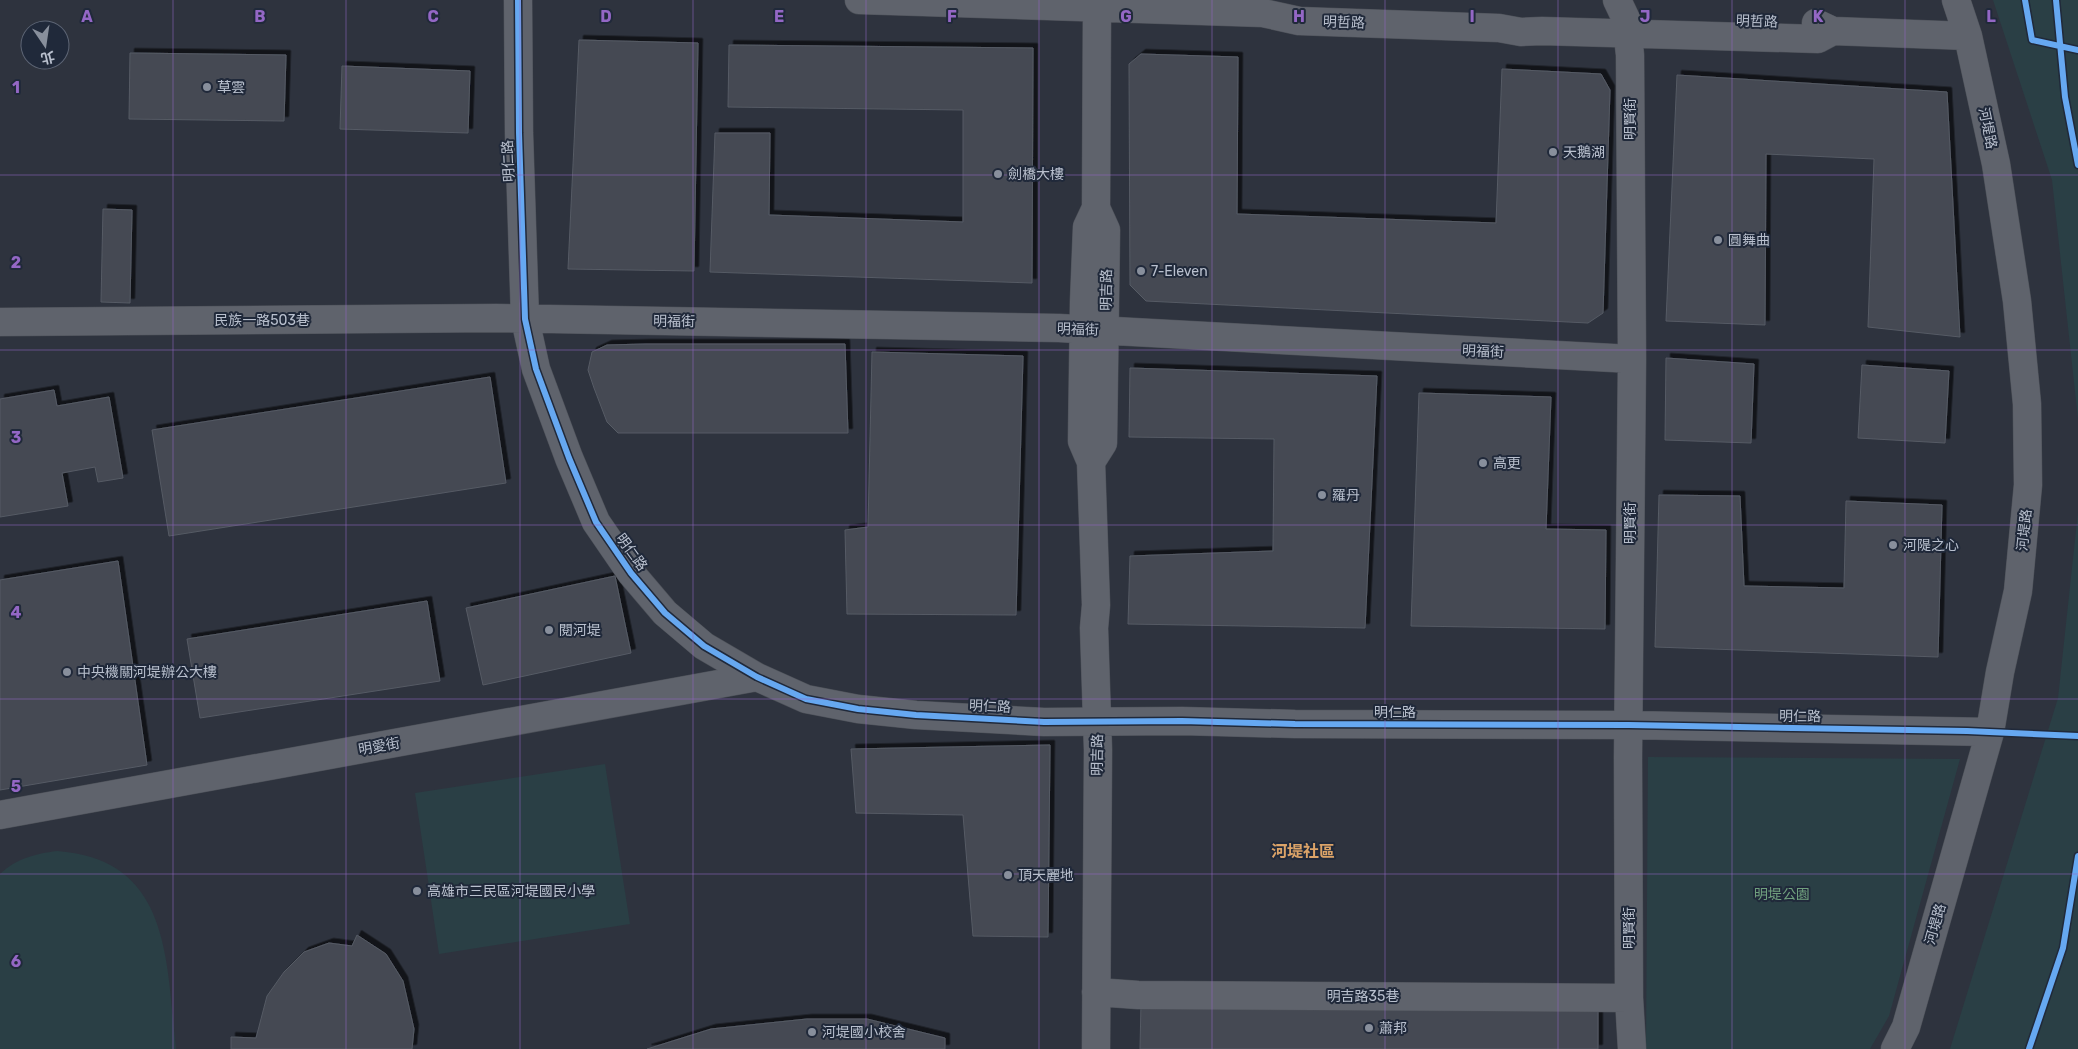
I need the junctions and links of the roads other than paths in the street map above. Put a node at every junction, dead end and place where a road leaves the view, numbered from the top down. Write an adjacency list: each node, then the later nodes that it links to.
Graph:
1 (518, 0): 7 (street, 明仁路)
2 (859, 0): 4 (street, 明哲路)
3 (1956, 0): 6 (street, 河堤路)
4 (1097, 7): 5 (street, 明哲路); 9 (street, 明吉路)
5 (1624, 17): 6 (street, 明哲路); 10 (street, 明賢街)
6 (1968, 36): 14 (street, 河堤路)
7 (525, 319): 8 (street, 民族一路503巷); 9 (street, 明福街); 11 (street, 明仁路)
8 (0, 322)
9 (1095, 330): 10 (street, 明福街); 12 (street, 明吉路)
10 (1632, 359): 13 (street, 明賢街)
11 (757, 678): 12 (street, 明仁路); 15 (street, 明愛街)
12 (1098, 722): 13 (street, 明仁路); 16 (street, 明吉路)
13 (1629, 725): 14 (street, 明仁路); 17 (street, 明賢街)
14 (1990, 732): 20 (street, 河堤路)
15 (0, 815)
16 (1096, 992): 17 (street, 明吉路35巷); 18 (street, 明吉路)
17 (1629, 998): 19 (street, 明賢街)
18 (1096, 1049)
19 (1632, 1049)
20 (1895, 1049)

